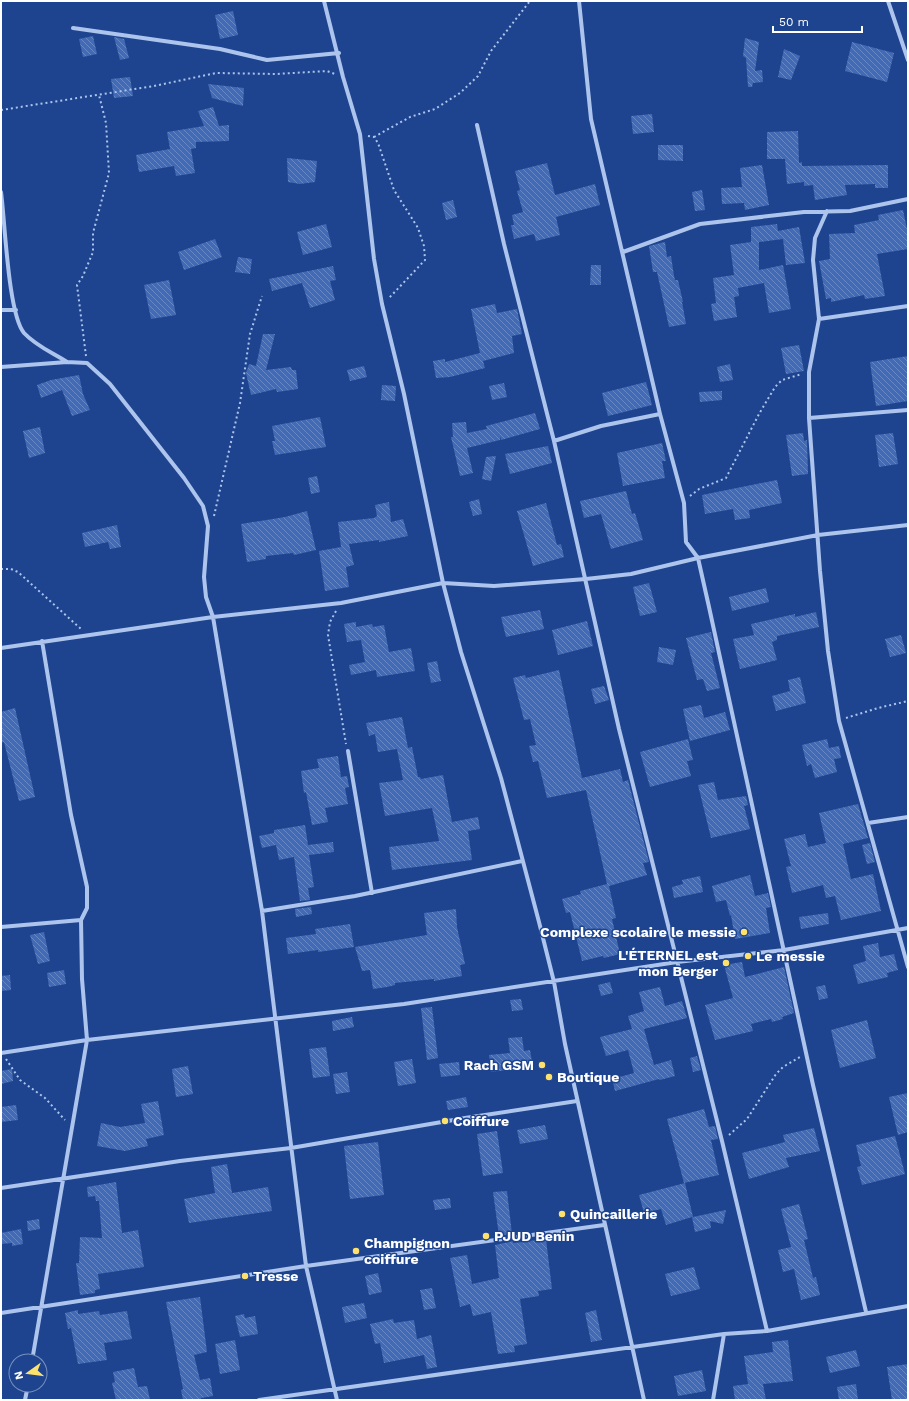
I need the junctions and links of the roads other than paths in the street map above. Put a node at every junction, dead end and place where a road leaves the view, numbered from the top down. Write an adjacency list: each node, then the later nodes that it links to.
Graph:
1 (324, 1): 5 (street)
2 (579, 1): 11 (street)
3 (888, 1): 6 (street)
4 (72, 28): 5 (street)
5 (339, 53): 26 (street)
6 (908, 60)
7 (477, 125): 21 (street)
8 (1, 192): 14 (street)
9 (908, 199): 10 (street)
10 (827, 212): 11 (street); 15 (street)
11 (623, 252): 19 (street)
12 (908, 306): 15 (street)
13 (1, 310): 14 (street)
14 (16, 310): 16 (street)
15 (819, 319): 20 (street)
16 (68, 362): 17 (street); 27 (street)
17 (1, 367)
18 (908, 410): 20 (street)
19 (660, 414): 21 (street); 24 (street)
20 (809, 418): 23 (street)
21 (554, 441): 25 (street)
22 (908, 525): 23 (street)
23 (818, 535): 24 (street); 32 (street)
24 (698, 558): 25 (street); 40 (street)
25 (586, 580): 26 (street); 41 (street)
26 (443, 582): 27 (street); 33 (street)
27 (213, 617): 28 (street); 35 (street)
28 (42, 641): 29 (street); 36 (street)
29 (1, 648)
30 (348, 752): 34 (street)
31 (908, 817): 32 (street)
32 (868, 823): 39 (street)
33 (522, 861): 34 (street); 43 (street)
34 (372, 893): 35 (street)
35 (262, 911): 44 (street)
36 (81, 920): 37 (street); 45 (street)
37 (1, 927)
38 (908, 928): 39 (street)
39 (897, 929): 40 (street); 42 (street)
40 (784, 950): 41 (street); 55 (street)
41 (677, 962): 43 (street); 57 (street)
42 (908, 967)
43 (554, 982): 44 (street); 47 (street)
44 (277, 1017): 45 (street); 48 (street)
45 (87, 1040): 46 (street); 49 (street)
46 (2, 1053)
47 (577, 1100): 48 (street); 51 (street)
48 (291, 1148): 49 (street); 52 (street)
49 (63, 1177): 50 (street); 54 (street)
50 (1, 1188)
51 (604, 1225): 52 (street); 59 (street)
52 (306, 1266): 54 (street); 61 (street)
53 (908, 1306): 55 (street)
54 (42, 1307): 56 (street); 60 (street)
55 (866, 1312): 57 (street)
56 (1, 1313)
57 (767, 1331): 58 (street)
58 (724, 1334): 59 (street); 65 (street)
59 (632, 1347): 61 (street); 64 (street)
60 (33, 1353)
61 (335, 1390): 62 (street); 63 (street)
62 (259, 1400)
63 (336, 1400)
64 (644, 1400)
65 (714, 1400)

